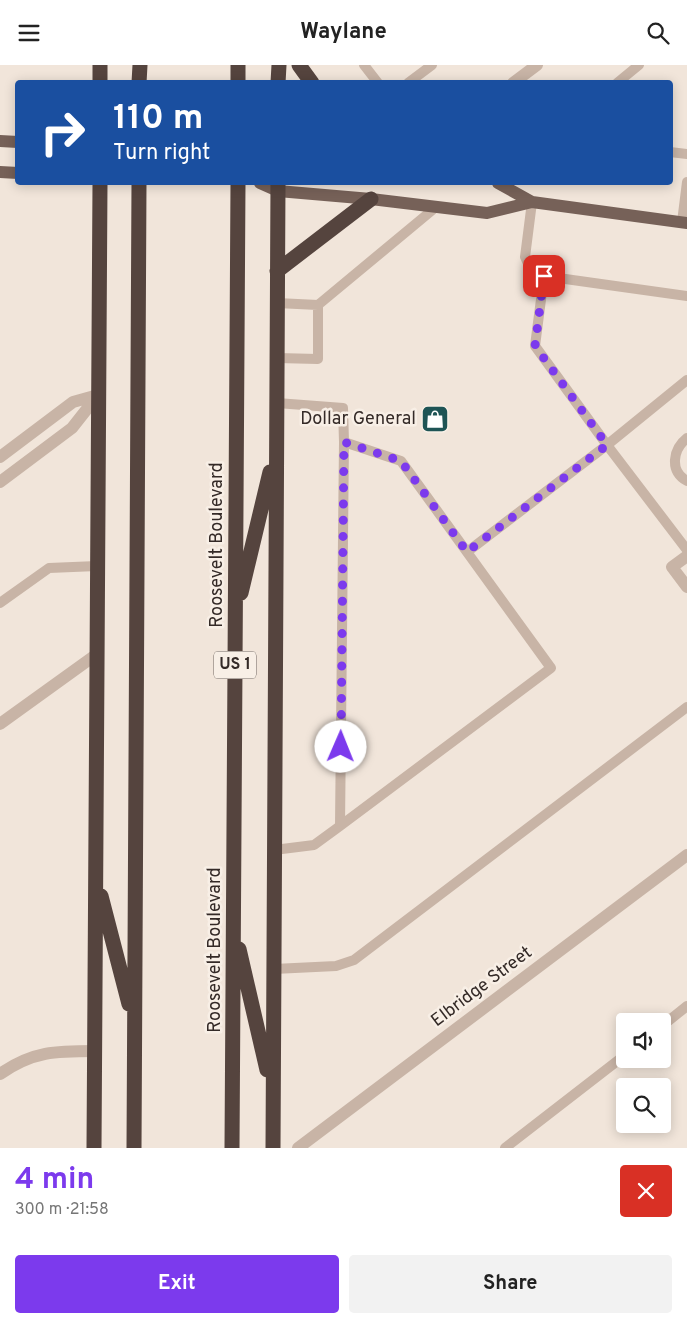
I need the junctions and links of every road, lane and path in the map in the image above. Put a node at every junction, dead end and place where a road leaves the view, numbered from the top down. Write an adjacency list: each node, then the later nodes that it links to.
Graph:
1 (100, 65): 10 (highway)
2 (140, 65): 11 (highway)
3 (238, 65): 12 (highway)
4 (278, 65): 13 (highway)
5 (299, 65): 14 (highway)
6 (364, 65): 15 (lane)
7 (432, 65): 16 (lane)
8 (536, 65): 17 (street)
9 (639, 65): 18 (lane)
10 (100, 80)
11 (140, 80)
12 (238, 80)
13 (278, 80)
14 (310, 80)
15 (376, 80)
16 (412, 80)
17 (517, 80)
18 (621, 80)
19 (0, 141): 20 (main road)
20 (15, 142)
21 (673, 152): 22 (lane)
22 (687, 154)
23 (0, 172): 24 (main road)
24 (15, 173)
25 (687, 181): 34 (lane)
26 (100, 185): 42 (highway)
27 (139, 185): 69 (highway)
28 (238, 185): 57 (highway, Roosevelt Boulevard / US 1)
29 (502, 185): 32 (main road)
30 (278, 187): 31 (main road); 35 (highway, US 1)
31 (371, 199): 33 (main road); 35 (highway)
32 (532, 202): 33 (main road); 34 (main road); 36 (lane)
33 (436, 207): 39 (lane)
34 (684, 223)
35 (278, 271): 38 (highway, US 1)
36 (544, 276): 37 (lane); 46 (lane)
37 (687, 295)
38 (277, 303): 39 (lane); 40 (highway, US 1)
39 (318, 305): 40 (lane)
40 (277, 358): 43 (highway, US 1)
41 (687, 380): 46 (lane)
42 (98, 395): 48 (street); 49 (street); 54 (highway)
43 (277, 403): 45 (lane); 47 (highway, US 1)
44 (687, 438): 50 (lane)
45 (344, 442): 52 (lane); 61 (lane)
46 (607, 445): 51 (lane); 52 (lane)
47 (276, 446): 57 (highway); 62 (highway, US 1)
48 (0, 457)
49 (1, 481)
50 (687, 481)
51 (687, 550)
52 (467, 552): 61 (lane)
53 (687, 556): 55 (street)
54 (97, 566): 56 (lane); 58 (highway)
55 (687, 587)
56 (0, 603)
57 (235, 619): 65 (highway, Roosevelt Boulevard / US 1)
58 (97, 654): 60 (street); 64 (highway)
59 (687, 707): 66 (lane)
60 (0, 724)
61 (340, 826): 62 (lane)
62 (274, 850): 66 (highway, US 1)
63 (687, 855): 78 (street, Elbridge Street)
64 (96, 875): 69 (highway); 70 (highway)
65 (234, 923): 73 (highway); 76 (highway, Roosevelt Boulevard / US 1)
66 (274, 969): 73 (highway, US 1)
67 (687, 1007): 68 (lane)
68 (671, 1019)
69 (134, 1026): 75 (highway)
70 (94, 1051): 72 (street); 74 (highway)
71 (616, 1062): 79 (lane)
72 (0, 1075)
73 (273, 1096): 77 (highway, US 1)
74 (94, 1148)
75 (134, 1148)
76 (232, 1148)
77 (273, 1148)
78 (298, 1148)
79 (505, 1148)

